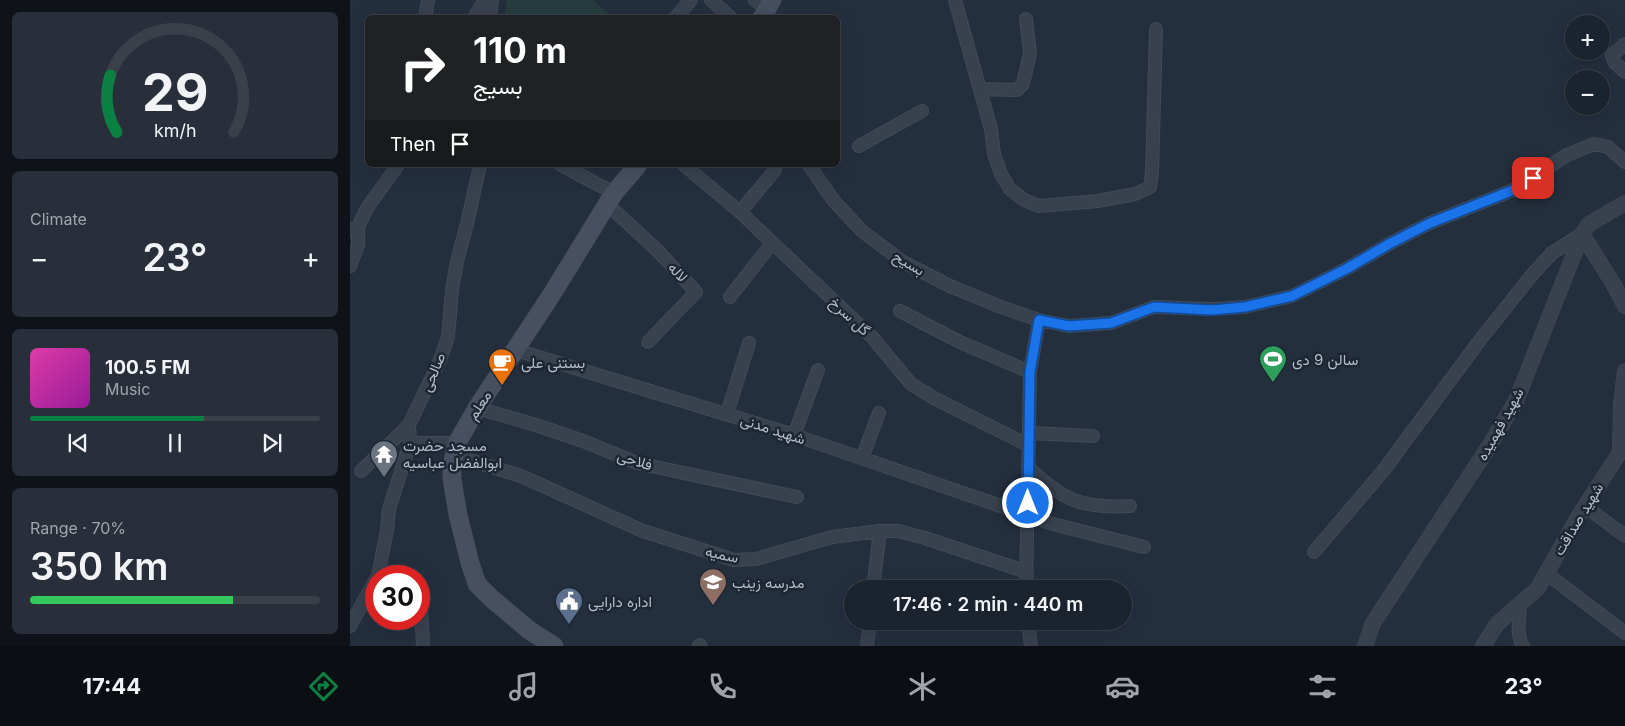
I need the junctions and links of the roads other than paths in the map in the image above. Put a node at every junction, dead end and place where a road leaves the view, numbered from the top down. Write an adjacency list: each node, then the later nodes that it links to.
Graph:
1 (428, 0): 7 (street)
2 (485, 0): 8 (street)
3 (492, 0): 9 (street)
4 (691, 0): 10 (street)
5 (711, 0): 11 (street)
6 (955, 0): 16 (street)
7 (426, 15)
8 (476, 15)
9 (490, 15)
10 (678, 15)
11 (728, 15)
12 (1026, 19): 16 (street)
13 (1156, 29): 16 (street)
14 (1625, 44): 15 (street)
15 (1625, 72)
16 (980, 89)
17 (922, 111): 18 (street)
18 (859, 146)
19 (1625, 162): 37 (street, بسیح)
20 (397, 167): 30 (street)
21 (480, 167): 47 (street, صالحی)
22 (564, 167): 27 (street)
23 (636, 167): 27 (main road, معلم)
24 (686, 167): 29 (street, گل سرخ)
25 (810, 167): 37 (street, بسیح)
26 (775, 170): 29 (street)
27 (611, 198): 38 (street, لاله); 40 (main road, معلم)
28 (1625, 203): 31 (street, شهید فهمیده)
29 (740, 212): 32 (street, گل سرخ)
30 (354, 228): 33 (street)
31 (1582, 234): 35 (street); 64 (street); 81 (street, شهید فهمیده)
32 (772, 243): 34 (street); 50 (street, گل سرخ)
33 (350, 266)
34 (730, 297)
35 (1625, 306)
36 (900, 311): 43 (street)
37 (1039, 320): 43 (street)
38 (648, 342)
39 (749, 343): 46 (street)
40 (516, 350): 44 (main road, معلم); 46 (street, شهید مدنی)
41 (818, 370): 48 (street)
42 (1625, 371): 54 (street, شهید صداقت)
43 (1030, 372): 50 (street)
44 (477, 408): 52 (main road, معلم); 57 (street, فلاحی)
45 (879, 413): 53 (street)
46 (727, 414): 48 (street, شهید مدنی)
47 (409, 425): 51 (street, صالحی); 56 (street)
48 (794, 436): 53 (street, شهید مدنی)
49 (1093, 436): 50 (street)
50 (1029, 439): 55 (street)
51 (410, 443): 52 (street, سمیه); 65 (street, صالحی)
52 (456, 449): 61 (street, سمیه); 78 (main road, معلم)
53 (862, 458): 60 (street, شهید مدنی)
54 (1622, 458): 59 (street, شهید صداقت)
55 (1028, 467): 58 (street); 60 (street)
56 (361, 471)
57 (797, 497)
58 (1130, 506)
59 (1585, 506): 62 (street); 67 (street, شهید صداقت)
60 (1028, 515): 63 (street, شهید مدنی); 66 (street)
61 (880, 531): 66 (street, سمیه); 68 (street)
62 (1625, 536)
63 (1144, 547)
64 (1314, 552)
65 (380, 565)
66 (1027, 572): 69 (street)
67 (1546, 573): 71 (street, شهید صداقت); 76 (street)
68 (874, 580)
69 (1027, 580)
70 (365, 599): 72 (street, صالحی)
71 (1519, 605): 82 (street, شهید صداقت); 83 (street)
72 (350, 626)
73 (423, 630): 77 (street)
74 (869, 630): 79 (street)
75 (1029, 630): 80 (street)
76 (1625, 633)
77 (423, 646)
78 (554, 646)
79 (867, 646)
80 (1031, 646)
81 (1364, 646)
82 (1484, 646)
83 (1523, 646)

